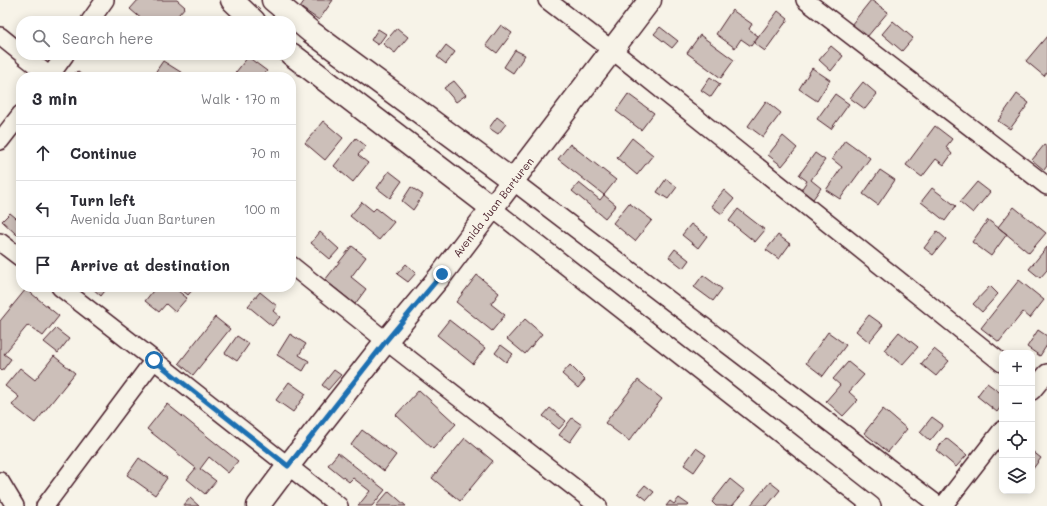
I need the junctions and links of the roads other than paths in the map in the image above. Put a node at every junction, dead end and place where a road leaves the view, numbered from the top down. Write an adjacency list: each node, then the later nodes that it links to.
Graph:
1 (105, 0): 7 (street)
2 (232, 0): 8 (street)
3 (273, 0): 9 (street)
4 (547, 0): 13 (street)
5 (650, 0): 13 (street, Avenida Juan Barturen)
6 (805, 0): 22 (street)
7 (94, 16)
8 (249, 16)
9 (292, 16)
10 (296, 19): 21 (street)
11 (0, 36): 12 (street)
12 (16, 49)
13 (612, 50): 21 (street, Avenida Juan Barturen); 30 (street)
14 (296, 58): 23 (street)
15 (29, 60): 17 (street)
16 (62, 60): 18 (street)
17 (44, 72)
18 (53, 72)
19 (16, 120): 20 (street)
20 (0, 141)
21 (513, 181): 23 (street, Avenida Juan Barturen); 42 (street)
22 (1047, 186)
23 (492, 208): 28 (street, Avenida Juan Barturen); 41 (street)
24 (0, 242): 25 (street)
25 (16, 254)
26 (296, 269): 28 (street)
27 (66, 292): 29 (street)
28 (386, 341): 34 (street, Avenida Juan Barturen); 40 (street)
29 (154, 360): 34 (street); 37 (street)
30 (999, 361)
31 (1047, 373): 32 (street)
32 (1035, 387)
33 (999, 434): 43 (street)
34 (288, 466): 38 (street, Avenida Juan Barturen); 39 (street)
35 (0, 481): 36 (street)
36 (15, 506)
37 (45, 506)
38 (258, 506)
39 (340, 506)
40 (598, 506)
41 (872, 506)
42 (939, 506)
43 (943, 506)

